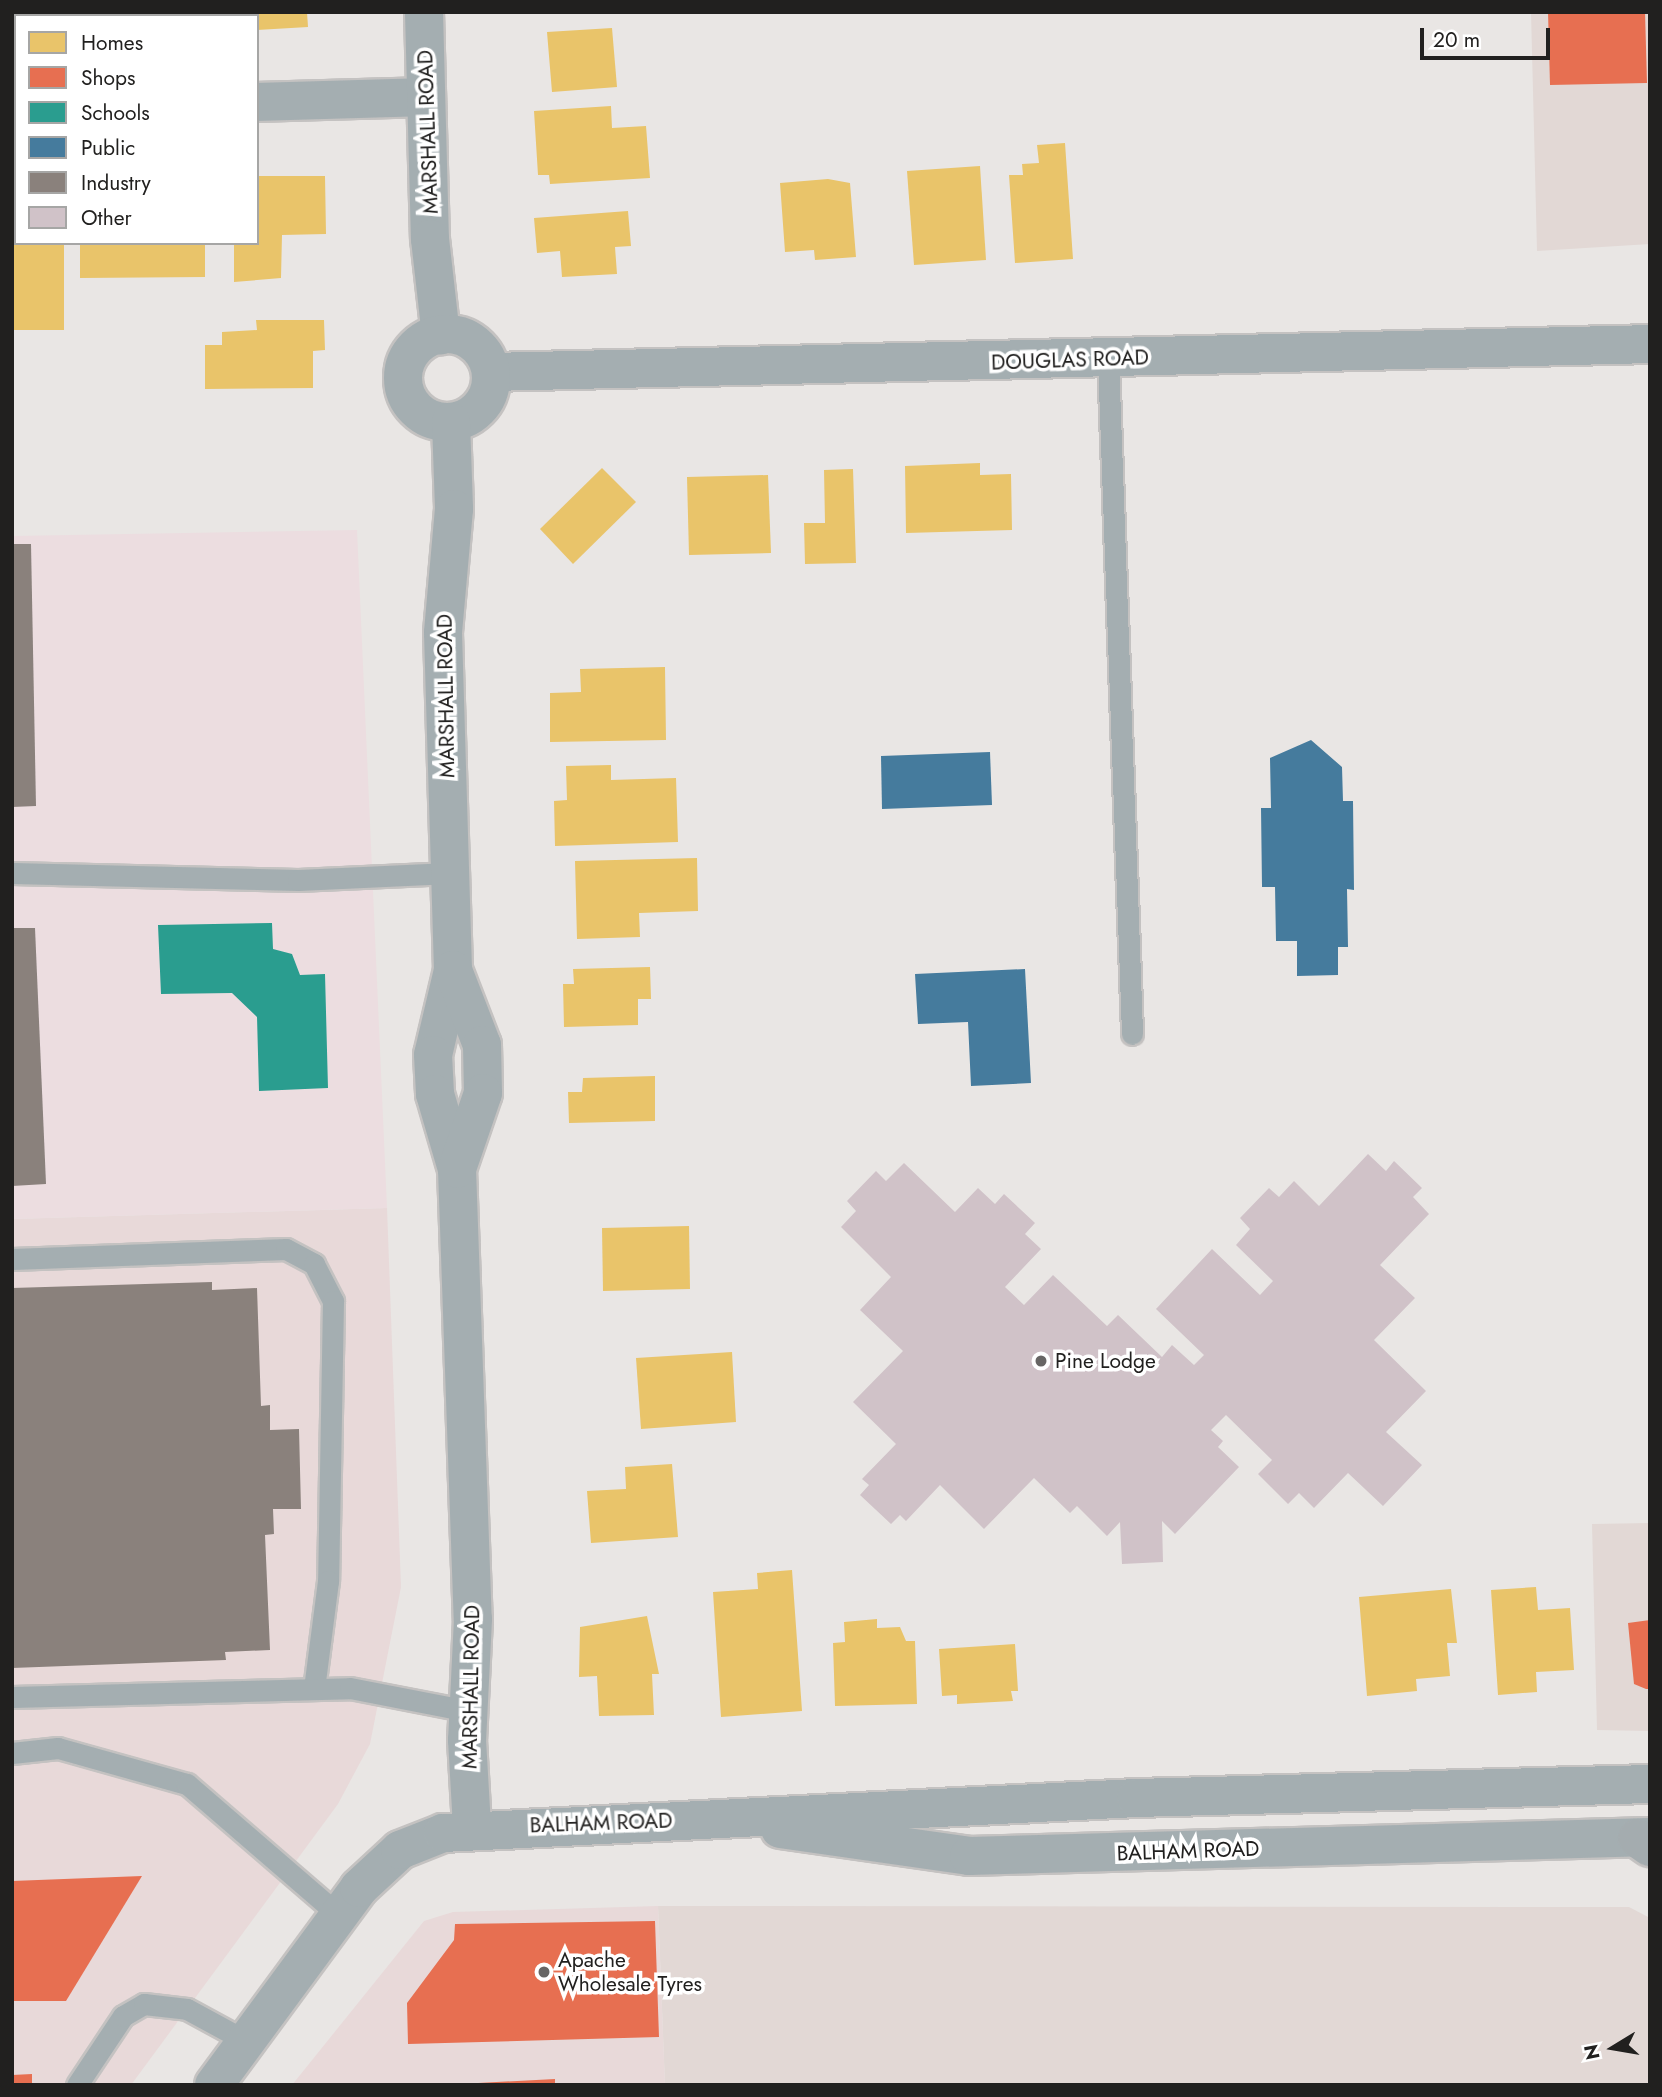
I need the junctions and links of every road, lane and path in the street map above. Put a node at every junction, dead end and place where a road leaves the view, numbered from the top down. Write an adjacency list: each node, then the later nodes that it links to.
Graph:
1 (424, 12): 2 (street, MARSHALL ROAD)
2 (426, 97): 3 (street); 4 (street, MARSHALL ROAD)
3 (259, 102)
4 (441, 335): 7 (street); 8 (street)
5 (1650, 344): 6 (street, DOUGLAS ROAD)
6 (1108, 359): 7 (street, DOUGLAS ROAD); 11 (lane)
7 (491, 372): 8 (street)
8 (451, 422): 10 (street, MARSHALL ROAD)
9 (12, 873): 10 (lane)
10 (450, 873): 15 (street, MARSHALL ROAD)
11 (1132, 1034)
12 (12, 1259): 13 (lane)
13 (314, 1689): 14 (lane); 15 (lane)
14 (12, 1698)
15 (468, 1710): 19 (street, MARSHALL ROAD)
16 (12, 1753): 21 (lane)
17 (1650, 1784): 18 (street, BALHAM ROAD)
18 (729, 1819): 19 (street, BALHAM ROAD); 20 (street, BALHAM ROAD)
19 (472, 1828): 21 (street)
20 (1645, 1841)
21 (339, 1915): 22 (street)
22 (246, 2041): 23 (lane); 24 (street)
23 (77, 2085)
24 (214, 2085)

